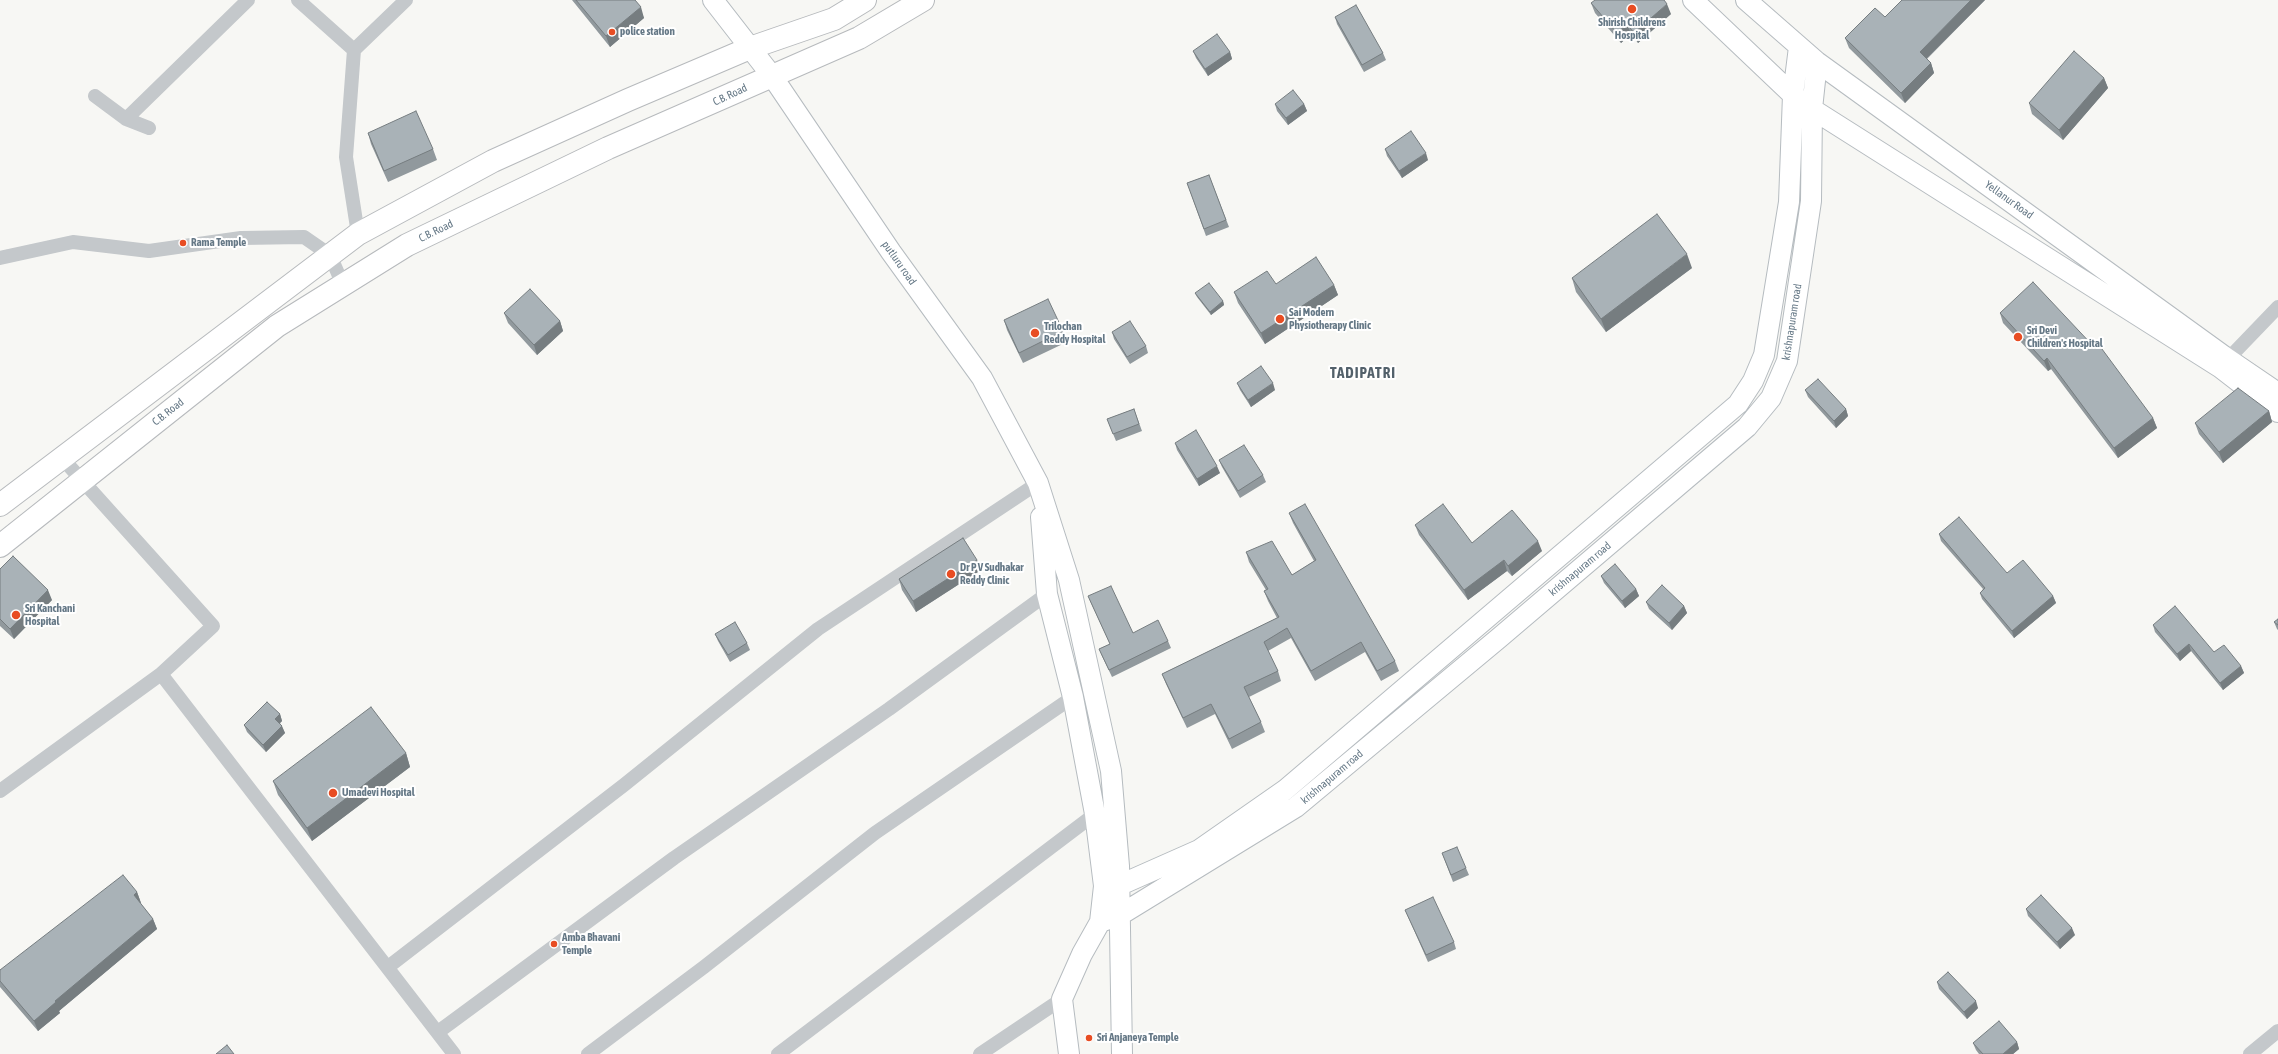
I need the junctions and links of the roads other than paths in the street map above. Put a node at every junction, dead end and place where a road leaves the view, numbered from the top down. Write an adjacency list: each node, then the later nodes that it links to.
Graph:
1 (248, 0): 17 (street)
2 (298, 0): 11 (street)
3 (406, 0): 11 (street)
4 (713, 0): 10 (main road, putluru road)
5 (865, 0): 10 (highway)
6 (922, 0): 13 (highway, C.B. Road)
7 (1693, 0): 14 (main road)
8 (1746, 0): 9 (main road, Yellanur Road)
9 (1799, 47): 12 (main road, Yellanur Road); 14 (main road, krishnapuram road)
10 (750, 48): 13 (main road, putluru road); 19 (highway)
11 (354, 50): 19 (street)
12 (1817, 62): 16 (main road, krishnapuram road); 24 (main road, Yellanur Road)
13 (772, 76): 22 (highway, C.B. Road); 29 (main road, putluru road)
14 (1793, 95): 16 (main road); 37 (main road, krishnapuram road)
15 (95, 96): 17 (street)
16 (1812, 109): 26 (main road); 38 (main road, krishnapuram road)
17 (126, 120): 18 (street)
18 (149, 128)
19 (358, 234): 20 (highway)
20 (330, 256): 21 (street); 22 (street); 27 (highway)
21 (0, 258)
22 (343, 285): 28 (highway, C.B. Road)
23 (2278, 307): 24 (street)
24 (2228, 359): 25 (main road, Yellanur Road)
25 (2278, 392)
26 (2278, 412)
27 (62, 458): 28 (street); 30 (highway)
28 (82, 480): 31 (highway, C.B. Road); 33 (street)
29 (1038, 483): 32 (main road); 37 (main road); 40 (street)
30 (0, 505)
31 (0, 546)
32 (1047, 594): 34 (main road); 43 (street)
33 (161, 674): 35 (street); 40 (street)
34 (1073, 697): 36 (main road); 45 (street)
35 (0, 791)
36 (1095, 814): 37 (main road); 46 (street)
37 (1112, 885): 38 (main road); 39 (main road)
38 (1120, 915): 39 (main road, krishnapuram road); 49 (main road)
39 (1100, 922): 41 (main road)
40 (388, 967): 43 (street)
41 (1062, 999): 47 (street); 48 (main road)
42 (2278, 1031): 50 (street)
43 (438, 1032): 44 (street)
44 (454, 1054)
45 (588, 1054)
46 (778, 1054)
47 (980, 1054)
48 (1069, 1054)
49 (1122, 1054)
50 (2250, 1054)

